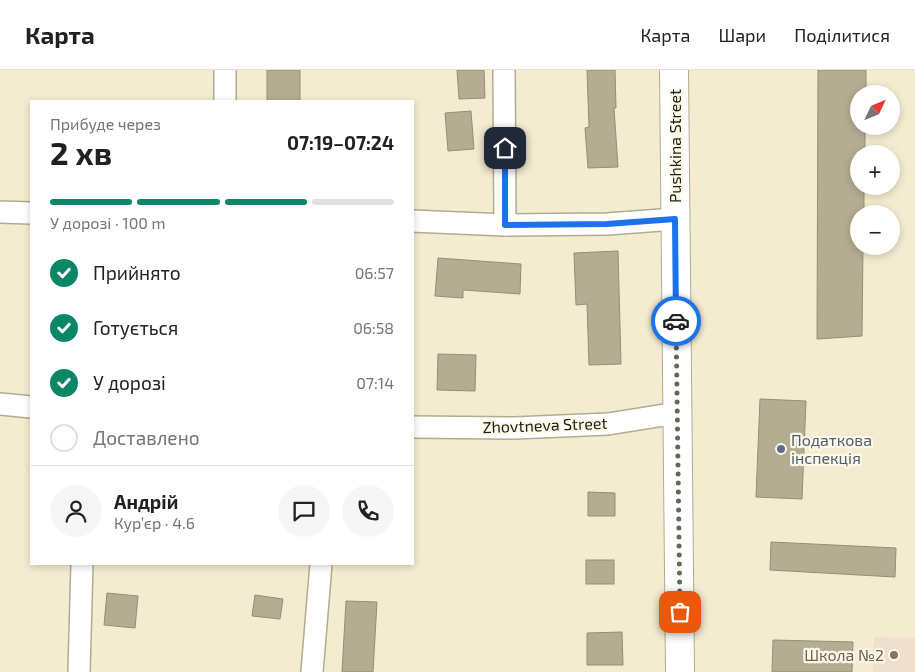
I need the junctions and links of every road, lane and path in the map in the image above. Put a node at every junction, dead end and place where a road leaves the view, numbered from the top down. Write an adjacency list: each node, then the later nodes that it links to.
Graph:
1 (225, 70): 4 (street)
2 (504, 70): 9 (street)
3 (674, 70): 7 (main road, Pushkina Street)
4 (225, 100)
5 (0, 212): 6 (street)
6 (30, 213)
7 (675, 219): 9 (street); 12 (main road, Pushkina Street)
8 (414, 222): 9 (street)
9 (505, 225)
10 (0, 404): 11 (street)
11 (30, 407)
12 (677, 412): 13 (street, Zhovtneva Street); 18 (main road, Pushkina Street)
13 (414, 427)
14 (82, 565): 16 (street)
15 (321, 565): 17 (street)
16 (78, 672)
17 (312, 672)
18 (680, 672)

